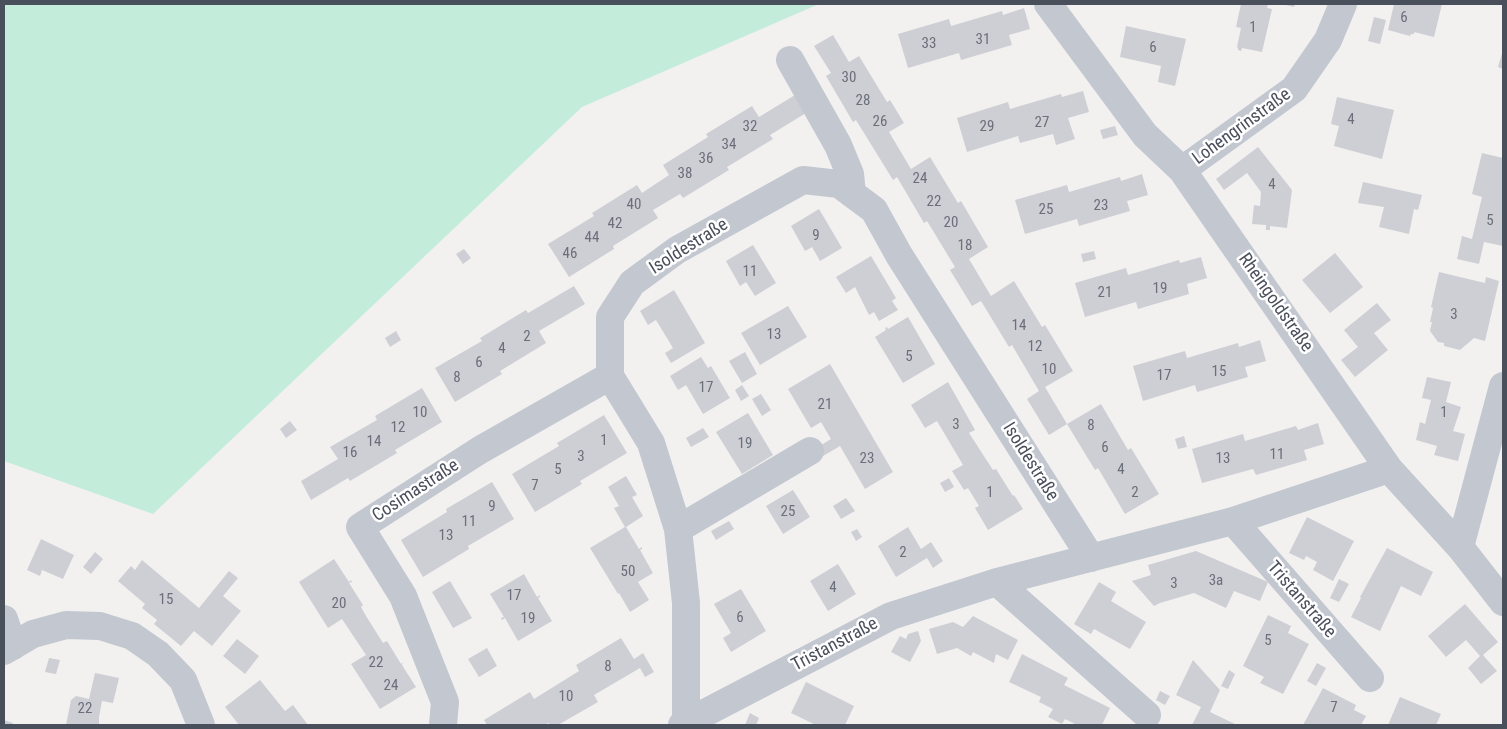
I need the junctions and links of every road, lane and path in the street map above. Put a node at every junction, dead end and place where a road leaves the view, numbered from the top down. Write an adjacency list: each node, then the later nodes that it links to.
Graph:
1 (1048, 4): 4 (street, Rheingoldstraße)
2 (1343, 4): 4 (street, Lohengrinstraße)
3 (790, 60): 5 (street)
4 (1182, 170): 9 (street, Rheingoldstraße)
5 (852, 194): 6 (street, Isoldestraße); 13 (street, Isoldestraße)
6 (610, 376): 11 (street); 22 (street, Cosimastraße)
7 (1503, 386): 12 (street)
8 (810, 451): 11 (street)
9 (1389, 469): 10 (street, Tristanstraße); 12 (street, Rheingoldstraße)
10 (1233, 521): 13 (street, Tristanstraße); 18 (street, Tristanstraße)
11 (678, 529): 20 (street)
12 (1460, 547): 15 (street, Rheingoldstraße)
13 (1091, 558): 14 (street, Tristanstraße)
14 (996, 582): 19 (street); 20 (street, Tristanstraße)
15 (1503, 602)
16 (4, 619): 17 (street)
17 (8, 649): 21 (street)
18 (1370, 678)
19 (1147, 715)
20 (686, 724)
21 (201, 725)
22 (443, 725)

